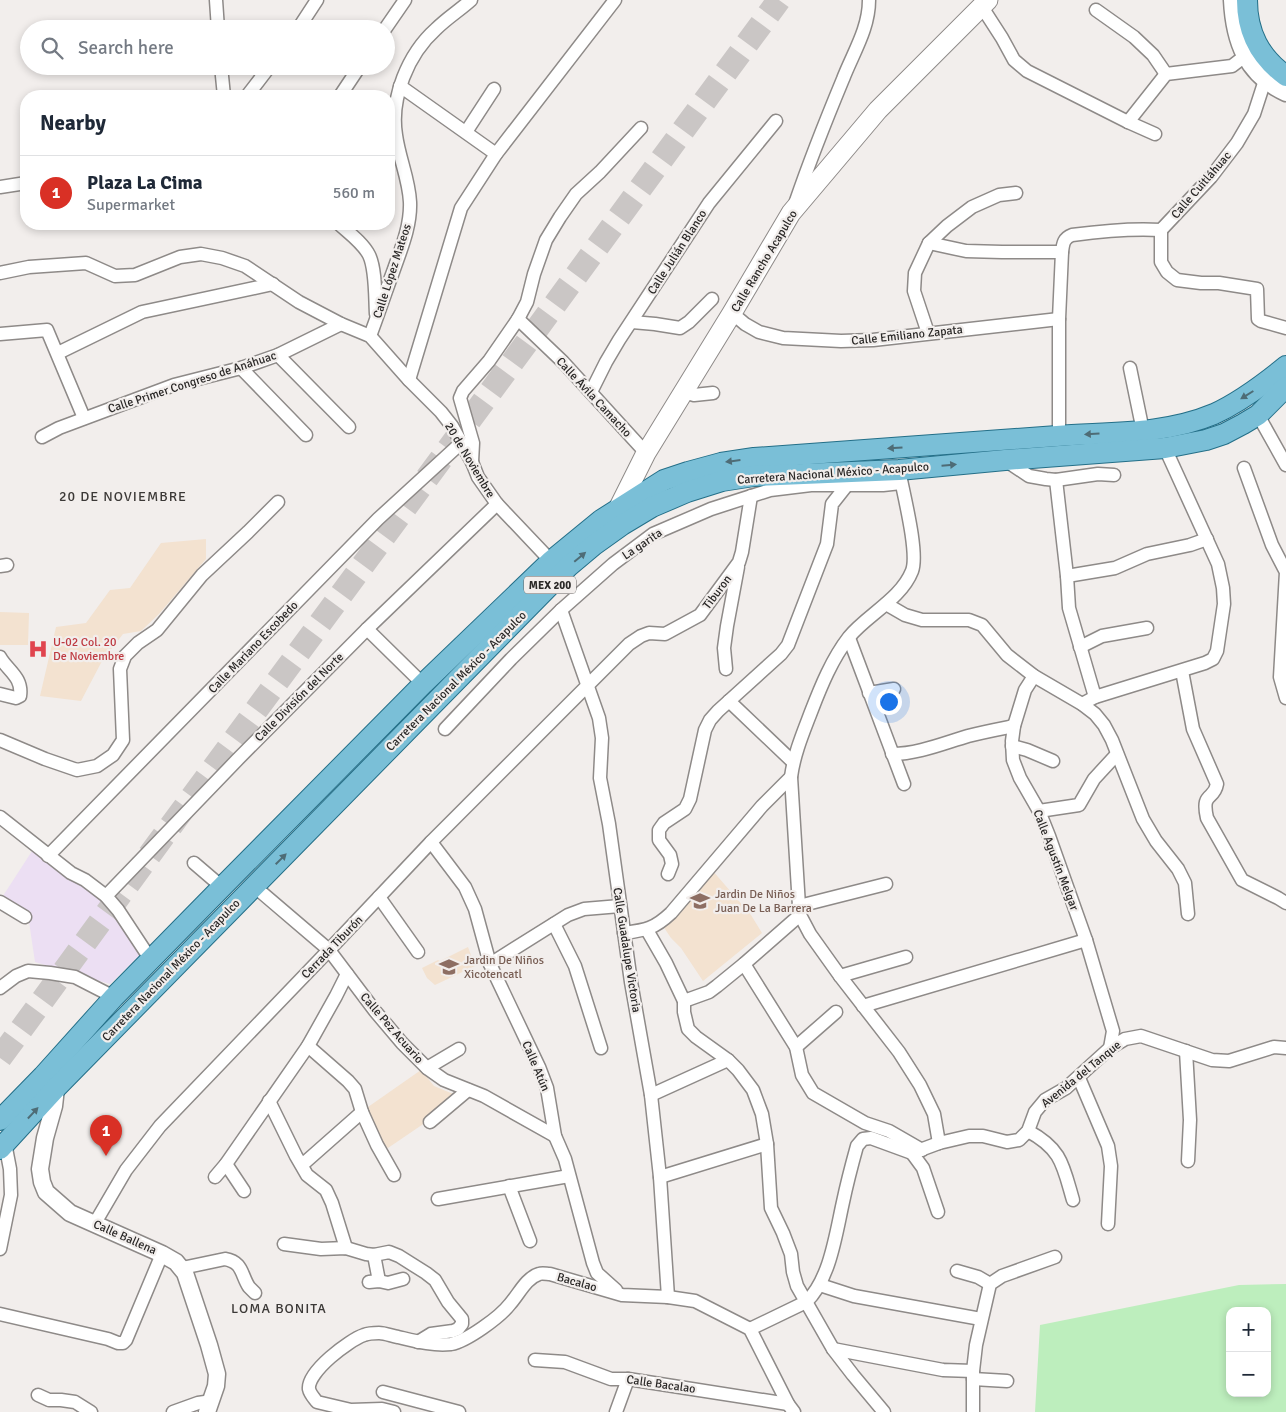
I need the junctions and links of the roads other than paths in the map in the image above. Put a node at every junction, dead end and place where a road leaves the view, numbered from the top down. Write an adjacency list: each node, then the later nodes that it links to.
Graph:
1 (216, 0): 12 (street)
2 (317, 0): 13 (street)
3 (405, 0): 14 (street)
4 (471, 0): 23 (street, Calle López Mateos)
5 (615, 0): 34 (street)
6 (869, 0): 38 (street)
7 (1232, 0): 15 (street)
8 (1247, 0): 21 (main road)
9 (1258, 0): 16 (main road)
10 (985, 3): 30 (street); 38 (main road, Calle Rancho Acapulco)
11 (1096, 10): 17 (street)
12 (217, 20)
13 (304, 20)
14 (391, 20)
15 (1245, 56): 17 (street); 22 (street)
16 (1286, 61)
17 (1166, 74): 30 (street)
18 (222, 75): 25 (street)
19 (263, 75): 26 (street)
20 (354, 75): 27 (street)
21 (1286, 76)
22 (1265, 80): 28 (street); 40 (street, Calle Cuitláhuac)
23 (400, 86): 32 (street); 47 (street, Calle López Mateos)
24 (494, 89): 32 (street)
25 (223, 90)
26 (252, 90)
27 (344, 90)
28 (1286, 93)
29 (776, 121): 50 (street, Calle Julián Blanco)
30 (1128, 122): 33 (street)
31 (641, 128): 48 (street)
32 (466, 132): 34 (street)
33 (1155, 134)
34 (496, 154): 61 (street)
35 (20, 184): 36 (street)
36 (0, 188)
37 (1016, 193): 41 (street)
38 (792, 213): 46 (main road, Calle Rancho Acapulco)
39 (345, 230): 47 (street)
40 (1161, 230): 42 (street, Calle Cuitláhuac); 52 (street)
41 (929, 244): 42 (street); 53 (street)
42 (1062, 252): 49 (street)
43 (0, 273): 44 (street)
44 (272, 284): 51 (street); 56 (street)
45 (712, 299): 50 (street)
46 (732, 313): 53 (street, Calle Emiliano Zapata); 64 (main road, Calle Rancho Acapulco)
47 (376, 319): 55 (street, Calle López Mateos)
48 (518, 319): 63 (street, Calle Ávila Camacho); 78 (street)
49 (1059, 319): 53 (street, Calle Emiliano Zapata); 72 (street)
50 (632, 322): 63 (street, Calle Julián Blanco)
51 (341, 324): 55 (street); 57 (street, Calle Primer Congreso de Anáhuac)
52 (1286, 328)
53 (928, 333)
54 (0, 334): 56 (street)
55 (370, 336): 61 (street, 20 de Noviembre)
56 (58, 353): 68 (street)
57 (278, 355): 59 (street, Calle Primer Congreso de Anáhuac); 69 (street)
58 (1286, 366): 70 (main road, Carretera Nacional México - Acapulco / MEX 200, one-way to 70)
59 (241, 368): 68 (street, Calle Primer Congreso de Anáhuac); 71 (street)
60 (1130, 368): 70 (street)
61 (409, 380): 74 (street, 20 de Noviembre)
62 (1286, 387): 67 (main road, Carretera Nacional México - Acapulco / MEX 200)
63 (591, 392): 76 (street, Calle Ávila Camacho)
64 (684, 392): 65 (street); 76 (main road, Calle Rancho Acapulco)
65 (712, 394)
66 (1286, 403): 67 (main road)
67 (1258, 415): 75 (main road, Carretera Nacional México - Acapulco / MEX 200); 79 (street)
68 (84, 418): 73 (street, Calle Primer Congreso de Anáhuac)
69 (349, 427)
70 (1143, 431): 72 (main road, Carretera Nacional México - Acapulco / MEX 200, one-way to 72)
71 (306, 435)
72 (1058, 436): 83 (main road, Carretera Nacional México - Acapulco / MEX 200, one-way to 83)
73 (42, 437)
74 (461, 443): 78 (street, 20 de Noviembre); 126 (street, Calle Mariano Escobedo)
75 (1165, 448): 77 (main road, Carretera Nacional México - Acapulco / MEX 200); 90 (street)
76 (646, 453): 83 (main road, Calle Ávila Camacho); 89 (main road, Calle Rancho Acapulco)
77 (1005, 460): 82 (main road, Carretera Nacional México - Acapulco / MEX 200, one-way to 77); 84 (street)
78 (472, 462): 88 (street, 20 de Noviembre)
79 (1286, 465)
80 (1244, 468): 110 (street)
81 (1114, 475): 84 (street)
82 (900, 477): 85 (street, La garita); 94 (street); 130 (main road, Carretera Nacional México - Acapulco / MEX 200, one-way to 82)
83 (664, 480): 89 (main road, Carretera Nacional México - Acapulco / MEX 200)
84 (1056, 480): 93 (street)
85 (847, 485): 86 (street, La garita); 111 (street)
86 (751, 496): 92 (street, Tiburon); 95 (street, La garita)
87 (278, 502): 115 (street)
88 (497, 504): 91 (street, 20 de Noviembre); 97 (street, Calle División del Norte)
89 (619, 507): 91 (main road, Carretera Nacional México - Acapulco / MEX 200)
90 (1207, 539): 93 (street); 102 (street)
91 (551, 561): 104 (main road, Carretera Nacional México - Acapulco / MEX 200)
92 (739, 562): 101 (street); 105 (street, Tiburon)
93 (1068, 576): 99 (street)
94 (886, 604): 98 (street); 103 (street)
95 (561, 610): 105 (street, Calle Guadalupe Victoria); 114 (street, La garita)
96 (1146, 628): 99 (street)
97 (367, 629): 104 (street); 132 (street, Calle División del Norte)
98 (849, 638): 107 (street); 120 (street)
99 (1080, 647): 109 (street)
100 (0, 657): 108 (street)
101 (726, 669)
102 (1182, 671): 109 (street); 135 (street)
103 (1034, 676): 112 (street); 113 (street, Calle Agustín Melgar)
104 (423, 684): 131 (main road, Carretera Nacional México - Acapulco / MEX 200)
105 (588, 685): 125 (street, Cerrada Tiburón); 136 (street, Calle Guadalupe Victoria)
106 (894, 690): 107 (street)
107 (869, 693): 117 (street)
108 (0, 694)
109 (1095, 697): 112 (street)
110 (1286, 698)
111 (729, 701): 120 (street); 128 (street)
112 (1082, 704): 118 (street)
113 (1014, 726): 116 (street, Calle Agustín Melgar); 117 (street)
114 (445, 729)
115 (0, 740)
116 (1012, 746): 119 (street); 123 (street, Calle Agustín Melgar)
117 (892, 754): 122 (street)
118 (1117, 754): 123 (street); 138 (street)
119 (1054, 761)
120 (793, 762): 121 (street)
121 (791, 777): 137 (street); 141 (street)
122 (904, 784)
123 (1039, 811): 143 (street, Calle Agustín Melgar)
124 (0, 818): 126 (street)
125 (431, 842): 133 (street, Cerrada Tiburón); 148 (street, Calle Atún)
126 (48, 856): 132 (street)
127 (194, 863): 131 (street)
128 (668, 874)
129 (886, 884): 137 (street)
130 (254, 886): 144 (street, Calle Pez Acuario); 167 (main road, Carretera Nacional México - Acapulco / MEX 200)
131 (222, 887): 147 (main road, Carretera Nacional México - Acapulco / MEX 200)
132 (106, 896): 147 (street)
133 (379, 897): 144 (street, Cerrada Tiburón); 145 (street)
134 (0, 902): 139 (street)
135 (1286, 903)
136 (620, 906): 140 (street); 142 (street, Calle Guadalupe Victoria)
137 (800, 910): 149 (street); 151 (street)
138 (1188, 914)
139 (25, 917)
140 (554, 924): 148 (street); 160 (street)
141 (647, 930): 142 (street); 154 (street)
142 (624, 934): 169 (street, Calle Guadalupe Victoria)
143 (1086, 940): 155 (street); 161 (street, Calle Agustín Melgar)
144 (329, 950): 150 (street, Calle Pez Acuario); 192 (street, Cerrada Tiburón)
145 (418, 952)
146 (906, 957): 151 (street)
147 (151, 960): 153 (main road, Carretera Nacional México - Acapulco / MEX 200)
148 (490, 964): 175 (street, Calle Atún)
149 (744, 964): 154 (street); 158 (street)
150 (347, 974): 157 (street); 165 (street, Calle Pez Acuario)
151 (840, 976): 155 (street)
152 (0, 988): 153 (street)
153 (114, 998): 167 (main road, Carretera Nacional México - Acapulco / MEX 200)
154 (684, 1001): 164 (street)
155 (863, 1006): 178 (street)
156 (836, 1012): 158 (street)
157 (308, 1046): 170 (street); 171 (street)
158 (796, 1047): 179 (street)
159 (459, 1048): 165 (street)
160 (601, 1048)
161 (1110, 1048): 163 (street, Avenida del Tanque); 166 (street, Avenida del Tanque)
162 (1286, 1048): 163 (street, Avenida del Tanque)
163 (1186, 1051): 180 (street)
164 (728, 1060): 169 (street); 177 (street)
165 (427, 1068): 168 (street, Calle Pez Acuario)
166 (1079, 1078): 174 (street, Avenida del Tanque); 193 (street)
167 (49, 1082): 172 (main road, Carretera Nacional México - Acapulco / MEX 200); 176 (main road, Carretera Nacional México - Acapulco / MEX 200, one-way to 167); 192 (street, Calle Ballena)
168 (468, 1090): 173 (street); 175 (street, Calle Pez Acuario)
169 (651, 1095): 186 (street, Calle Guadalupe Victoria)
170 (269, 1101): 181 (street); 182 (street)
171 (362, 1112): 182 (street); 183 (street)
172 (0, 1120)
173 (430, 1122)
174 (1028, 1131): 178 (street); 190 (street)
175 (555, 1136): 184 (street, Calle Atún)
176 (2, 1143): 197 (street)
177 (767, 1144): 186 (street); 209 (street)
178 (940, 1144): 179 (street)
179 (917, 1152): 191 (street); 205 (street)
180 (1188, 1161)
181 (226, 1164): 185 (street); 188 (street)
182 (302, 1166): 196 (street)
183 (394, 1175)
184 (569, 1176): 187 (street); 207 (street, Calle Atún)
185 (215, 1177)
186 (660, 1177): 208 (street, Calle Guadalupe Victoria)
187 (509, 1186): 189 (street); 194 (street)
188 (244, 1191)
189 (438, 1199)
190 (1073, 1200)
191 (938, 1212)
192 (94, 1223): 198 (street, Calle Ballena)
193 (1108, 1224)
194 (530, 1242)
195 (284, 1244): 196 (street)
196 (346, 1248): 199 (street)
197 (0, 1249)
198 (162, 1254): 201 (street, Calle Ballena); 210 (street)
199 (374, 1255): 203 (street); 213 (street)
200 (1055, 1257): 204 (street)
201 (182, 1268): 206 (street); 221 (street)
202 (957, 1271): 204 (street)
203 (403, 1278)
204 (990, 1284): 211 (street)
205 (820, 1285): 209 (street); 211 (street)
206 (255, 1293)
207 (622, 1295): 208 (street, Bacalao); 213 (street, Bacalao)
208 (668, 1297): 212 (street, Bacalao)
209 (806, 1302): 212 (street); 214 (street)
210 (0, 1314)
211 (981, 1319): 216 (street)
212 (750, 1329): 222 (street)
213 (418, 1342): 225 (street, Bacalao)
214 (833, 1349): 216 (street); 228 (street)
215 (535, 1360): 217 (street, Calle Bacalao)
216 (973, 1375): 218 (street); 229 (street)
217 (628, 1379): 222 (street, Calle Bacalao); 227 (street)
218 (1007, 1381)
219 (383, 1392): 226 (street)
220 (38, 1395): 223 (street)
221 (209, 1406): 224 (street)
222 (791, 1408)
223 (91, 1412)
224 (173, 1412)
225 (394, 1412)
226 (460, 1412)
227 (616, 1412)
228 (884, 1412)
229 (973, 1412)

